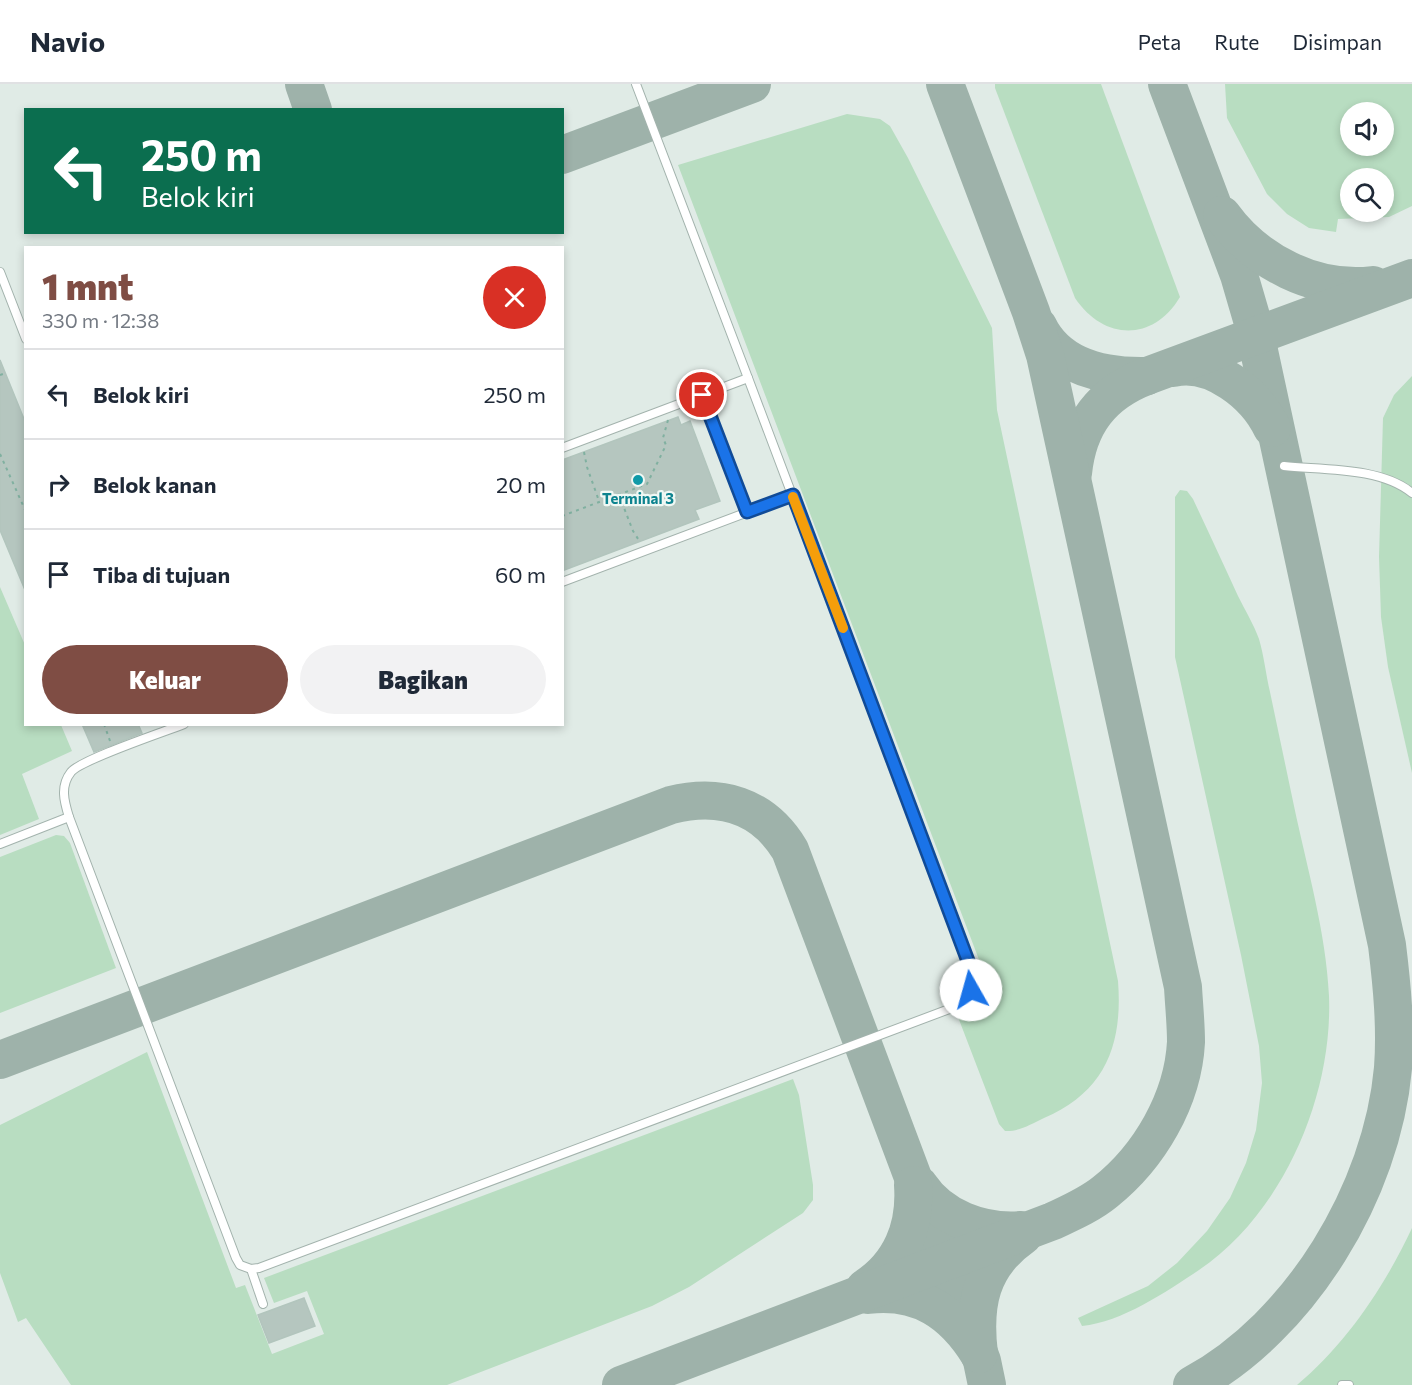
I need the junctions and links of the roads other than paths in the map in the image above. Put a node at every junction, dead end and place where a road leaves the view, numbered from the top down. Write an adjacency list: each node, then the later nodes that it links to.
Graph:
1 (636, 84): 4 (lane)
2 (0, 272): 3 (lane)
3 (24, 334)
4 (747, 378): 5 (lane); 9 (lane)
5 (702, 395): 6 (lane); 10 (lane)
6 (564, 447)
7 (1284, 466): 8 (lane)
8 (1412, 493)
9 (793, 495): 10 (lane); 15 (lane)
10 (747, 512): 11 (lane)
11 (564, 581)
12 (179, 726): 13 (lane)
13 (69, 817): 14 (lane); 15 (lane)
14 (0, 844)
15 (251, 1269): 16 (lane)
16 (263, 1304)
17 (1342, 1385): 18 (lane)
18 (1349, 1385)

